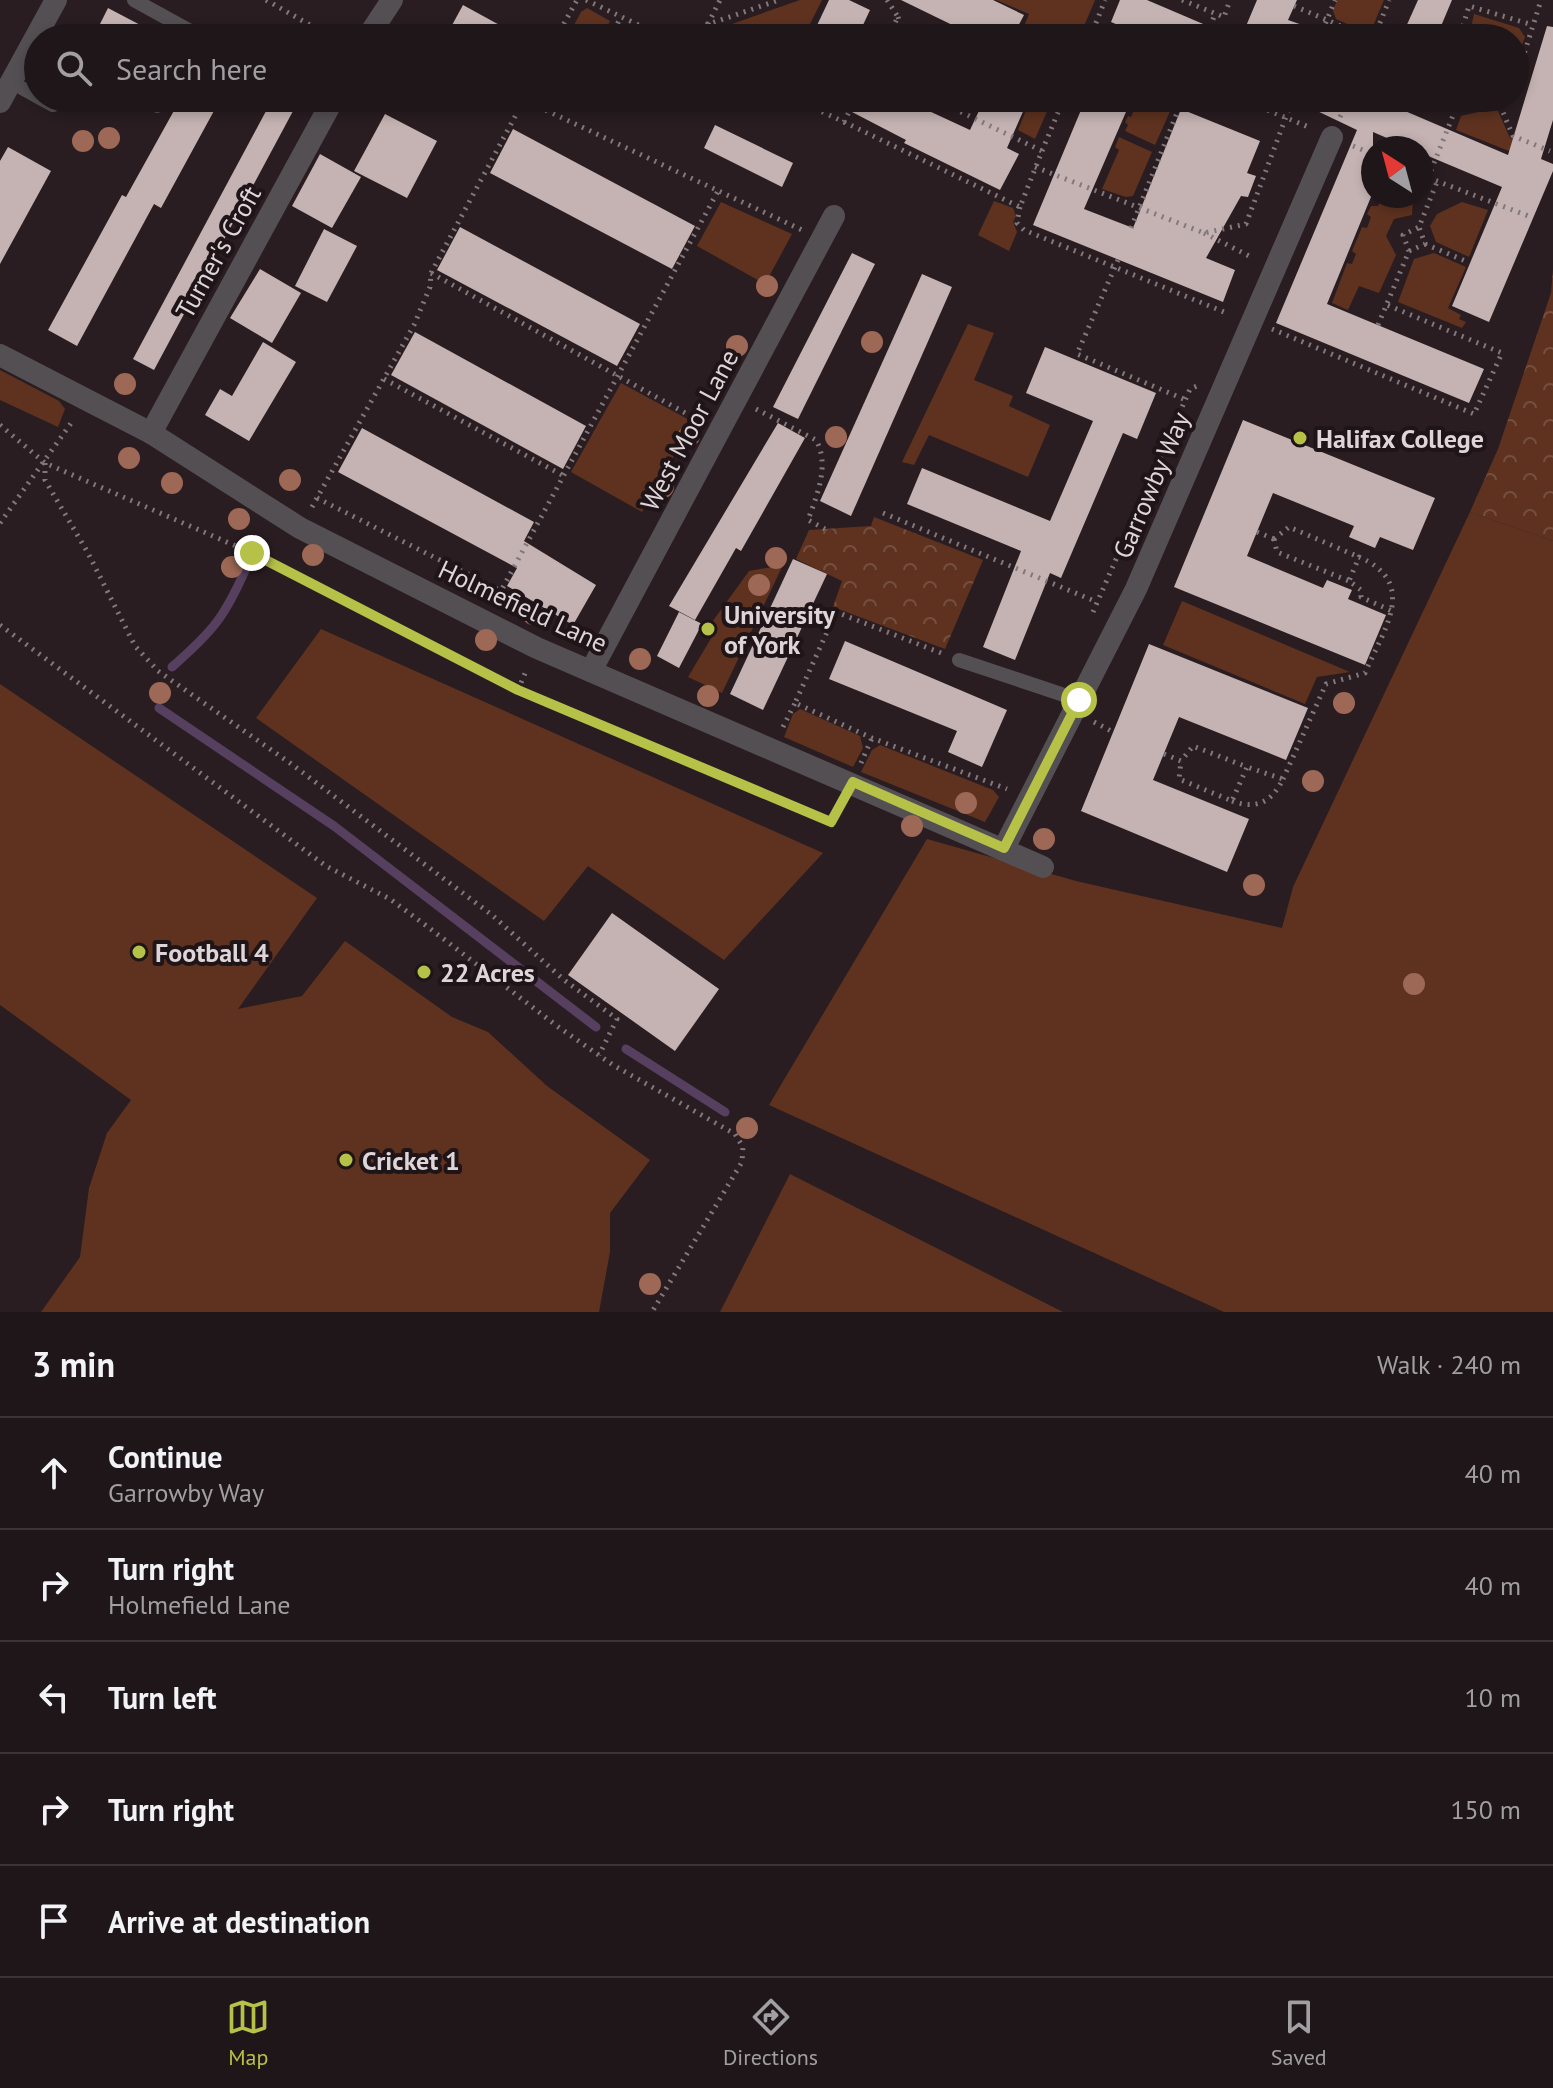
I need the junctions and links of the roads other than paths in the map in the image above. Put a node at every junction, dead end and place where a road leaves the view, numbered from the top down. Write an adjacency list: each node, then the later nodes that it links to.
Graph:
1 (56, 0): 4 (street)
2 (134, 0): 5 (lane)
3 (392, 0): 6 (street)
4 (43, 24)
5 (178, 24)
6 (376, 24)
7 (24, 58): 8 (street)
8 (5, 92)
9 (326, 112): 13 (street, Turner's Croft)
10 (1339, 140): 16 (street, Garrowby Way)
11 (834, 216): 15 (street, West Moor Lane)
12 (0, 355): 13 (street, Holmefield Lane)
13 (151, 433): 15 (street, Holmefield Lane)
14 (959, 660): 16 (lane)
15 (592, 669): 17 (street, Holmefield Lane)
16 (1079, 700): 17 (street, Garrowby Way)
17 (1004, 848): 18 (street, Holmefield Lane)
18 (1043, 867)

